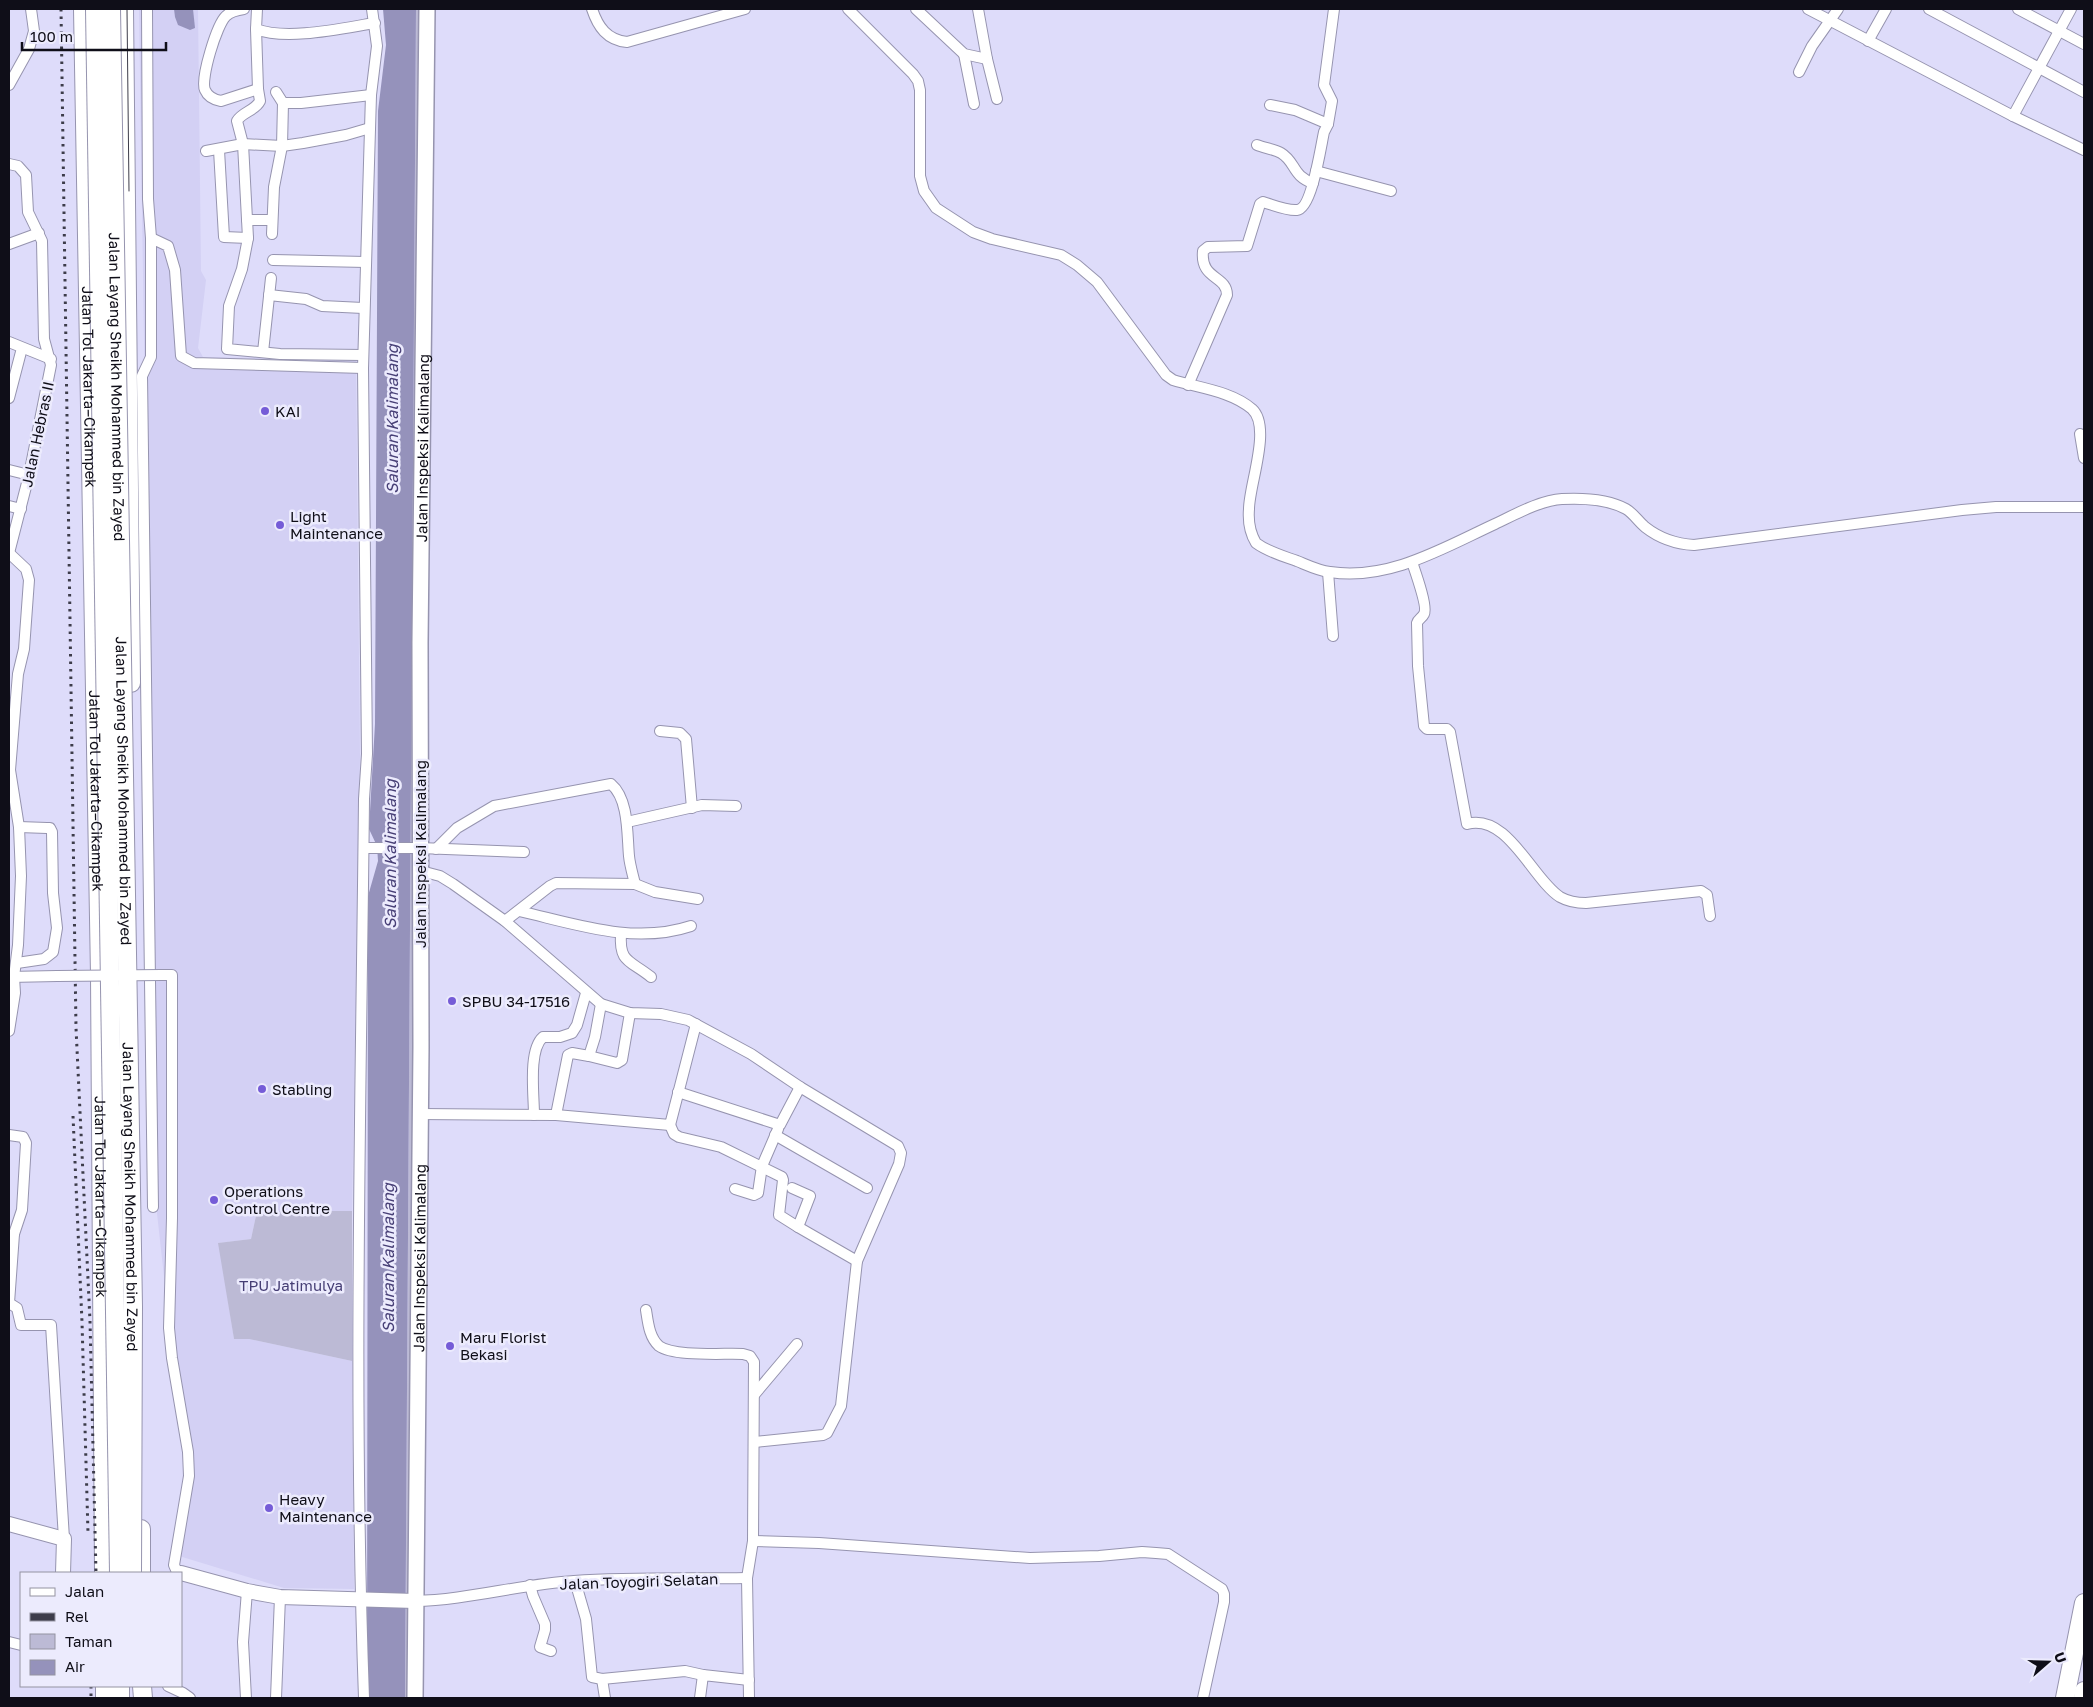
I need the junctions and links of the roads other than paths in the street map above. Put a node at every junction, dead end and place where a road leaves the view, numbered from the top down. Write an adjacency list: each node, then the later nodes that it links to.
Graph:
1 (31, 9): 33 (street)
2 (83, 9): 138 (highway, Jalan Tol Jakarta–Cikampek)
3 (95, 9): 139 (highway, Jalan Layang Sheikh Mohammed bin Zayed, bridge)
4 (111, 9): 140 (highway, Jalan Layang Sheikh Mohammed bin Zayed, bridge)
5 (124, 9): 141 (highway)
6 (147, 9): 59 (street)
7 (244, 9): 34 (street)
8 (257, 9): 25 (street)
9 (372, 9): 24 (street)
10 (427, 9): 93 (main road, Jalan Inspeksi Kalimalang)
11 (592, 9): 12 (street)
12 (745, 9)
13 (848, 9): 73 (street)
14 (916, 9): 29 (street)
15 (978, 9): 30 (street)
16 (1334, 9): 43 (street)
17 (1808, 9): 23 (street)
18 (1838, 9): 23 (street)
19 (1886, 9): 27 (street)
20 (1929, 9): 31 (street)
21 (2018, 9): 26 (street)
22 (2071, 9): 26 (street)
23 (1831, 22): 27 (street); 32 (street)
24 (375, 24): 25 (street); 37 (street)
25 (256, 29): 34 (street)
26 (2060, 31): 28 (street); 31 (street)
27 (1868, 41): 42 (street)
28 (2084, 44)
29 (964, 54): 30 (street); 40 (street)
30 (987, 59): 38 (street)
31 (2040, 69): 36 (street); 42 (street)
32 (1799, 72)
33 (9, 85)
34 (258, 90): 45 (street)
35 (276, 92): 39 (street)
36 (2084, 92)
37 (371, 95): 39 (street); 44 (street)
38 (997, 98)
39 (283, 103): 47 (street)
40 (974, 104)
41 (1270, 105): 43 (street)
42 (2013, 116): 49 (street)
43 (1328, 124): 52 (street)
44 (370, 128): 47 (street); 63 (street)
45 (243, 144): 47 (street); 48 (street); 55 (street)
46 (1257, 145): 53 (street)
47 (282, 146): 56 (street)
48 (219, 150): 50 (street); 60 (street)
49 (2084, 150)
50 (206, 151)
51 (9, 164): 57 (street)
52 (1316, 171): 53 (street); 54 (street)
53 (1313, 183): 73 (street)
54 (1391, 191)
55 (247, 220): 56 (street); 60 (street)
56 (272, 220): 58 (street)
57 (39, 233): 61 (street); 71 (street)
58 (272, 234)
59 (151, 238): 72 (street); 126 (street)
60 (248, 238): 69 (street)
61 (9, 244)
62 (273, 260): 63 (street)
63 (366, 262): 66 (street)
64 (271, 278): 65 (street)
65 (268, 295): 66 (street); 69 (street)
66 (363, 308): 70 (street)
67 (9, 342): 68 (street)
68 (22, 348): 71 (street); 74 (street)
69 (263, 352): 70 (street)
70 (363, 355): 72 (street)
71 (51, 359): 78 (street, Jalan Hebras II)
72 (363, 368): 92 (street)
73 (1188, 385): 84 (street)
74 (9, 398)
75 (2080, 434): 76 (street)
76 (2084, 458)
77 (9, 470): 78 (street)
78 (29, 475): 81 (street, Jalan Hebras II)
79 (9, 506): 81 (street)
80 (2084, 507): 83 (street)
81 (21, 509): 82 (street, Jalan Hebras II)
82 (9, 553): 87 (street)
83 (1412, 562): 84 (street); 100 (street)
84 (1328, 572): 85 (street)
85 (1333, 636)
86 (660, 731): 89 (street)
87 (11, 788): 91 (street)
88 (736, 806): 89 (street)
89 (692, 808): 90 (street)
90 (628, 822): 94 (street); 97 (street)
91 (19, 828): 104 (street); 104 (street)
92 (368, 848): 93 (street); 149 (street)
93 (417, 848): 94 (street); 96 (main road, Jalan Inspeksi Kalimalang)
94 (436, 849): 95 (street)
95 (524, 852)
96 (421, 871): 101 (street); 115 (main road, Jalan Inspeksi Kalimalang)
97 (635, 884): 98 (street); 99 (street)
98 (698, 899)
99 (519, 911): 101 (street); 103 (street)
100 (1710, 916)
101 (505, 921): 107 (street)
102 (691, 926): 103 (street)
103 (622, 934): 106 (street)
104 (17, 963): 105 (street)
105 (11, 977): 111 (street); 142 (street, bridge)
106 (651, 977)
107 (586, 993): 108 (street); 116 (street)
108 (601, 1004): 109 (street); 112 (street)
109 (630, 1013): 110 (street); 112 (street)
110 (696, 1024): 113 (street); 114 (street)
111 (9, 1026)
112 (589, 1056): 117 (street)
113 (800, 1087): 119 (street); 129 (street)
114 (678, 1092): 118 (street); 119 (street)
115 (419, 1114): 116 (street); 150 (main road, Jalan Inspeksi Kalimalang)
116 (534, 1115): 117 (street)
117 (556, 1115): 118 (street)
118 (670, 1125): 122 (street)
119 (780, 1126): 120 (street)
120 (775, 1135): 122 (street); 124 (street)
121 (9, 1136): 128 (street)
122 (762, 1166): 125 (street); 127 (street)
123 (792, 1188): 127 (street)
124 (867, 1188)
125 (735, 1189)
126 (153, 1207)
127 (798, 1227): 129 (street)
128 (11, 1235): 135 (street)
129 (857, 1261): 133 (street)
130 (646, 1310): 132 (street)
131 (797, 1344): 132 (street)
132 (754, 1395): 133 (street)
133 (755, 1442): 136 (street)
134 (9, 1524): 135 (street)
135 (64, 1539): 137 (street)
136 (753, 1541): 144 (street); 166 (street)
137 (63, 1572)
138 (104, 1572)
139 (119, 1572)
140 (132, 1572)
141 (141, 1572)
142 (178, 1572)
143 (182, 1574): 147 (street, Jalan Toyogiri Selatan)
144 (747, 1578): 145 (street, Jalan Toyogiri Selatan); 155 (street)
145 (575, 1581): 146 (street, Jalan Toyogiri Selatan); 154 (street)
146 (530, 1585): 150 (street, Jalan Toyogiri Selatan); 152 (street)
147 (247, 1591): 148 (street, Jalan Toyogiri Selatan); 159 (street)
148 (280, 1597): 149 (street, Jalan Toyogiri Selatan); 160 (street)
149 (360, 1600): 150 (street, Jalan Toyogiri Selatan); 161 (street)
150 (413, 1601): 162 (main road, Jalan Inspeksi Kalimalang)
151 (2083, 1610): 167 (highway)
152 (551, 1651)
153 (703, 1675): 154 (street); 155 (street); 164 (street)
154 (602, 1679): 163 (street)
155 (749, 1680): 165 (street)
156 (170, 1687): 158 (street)
157 (2084, 1691): 168 (highway)
158 (190, 1698)
159 (246, 1698)
160 (276, 1698)
161 (364, 1698)
162 (415, 1698)
163 (605, 1698)
164 (700, 1698)
165 (749, 1698)
166 (1203, 1698)
167 (2065, 1698)
168 (2083, 1698)

